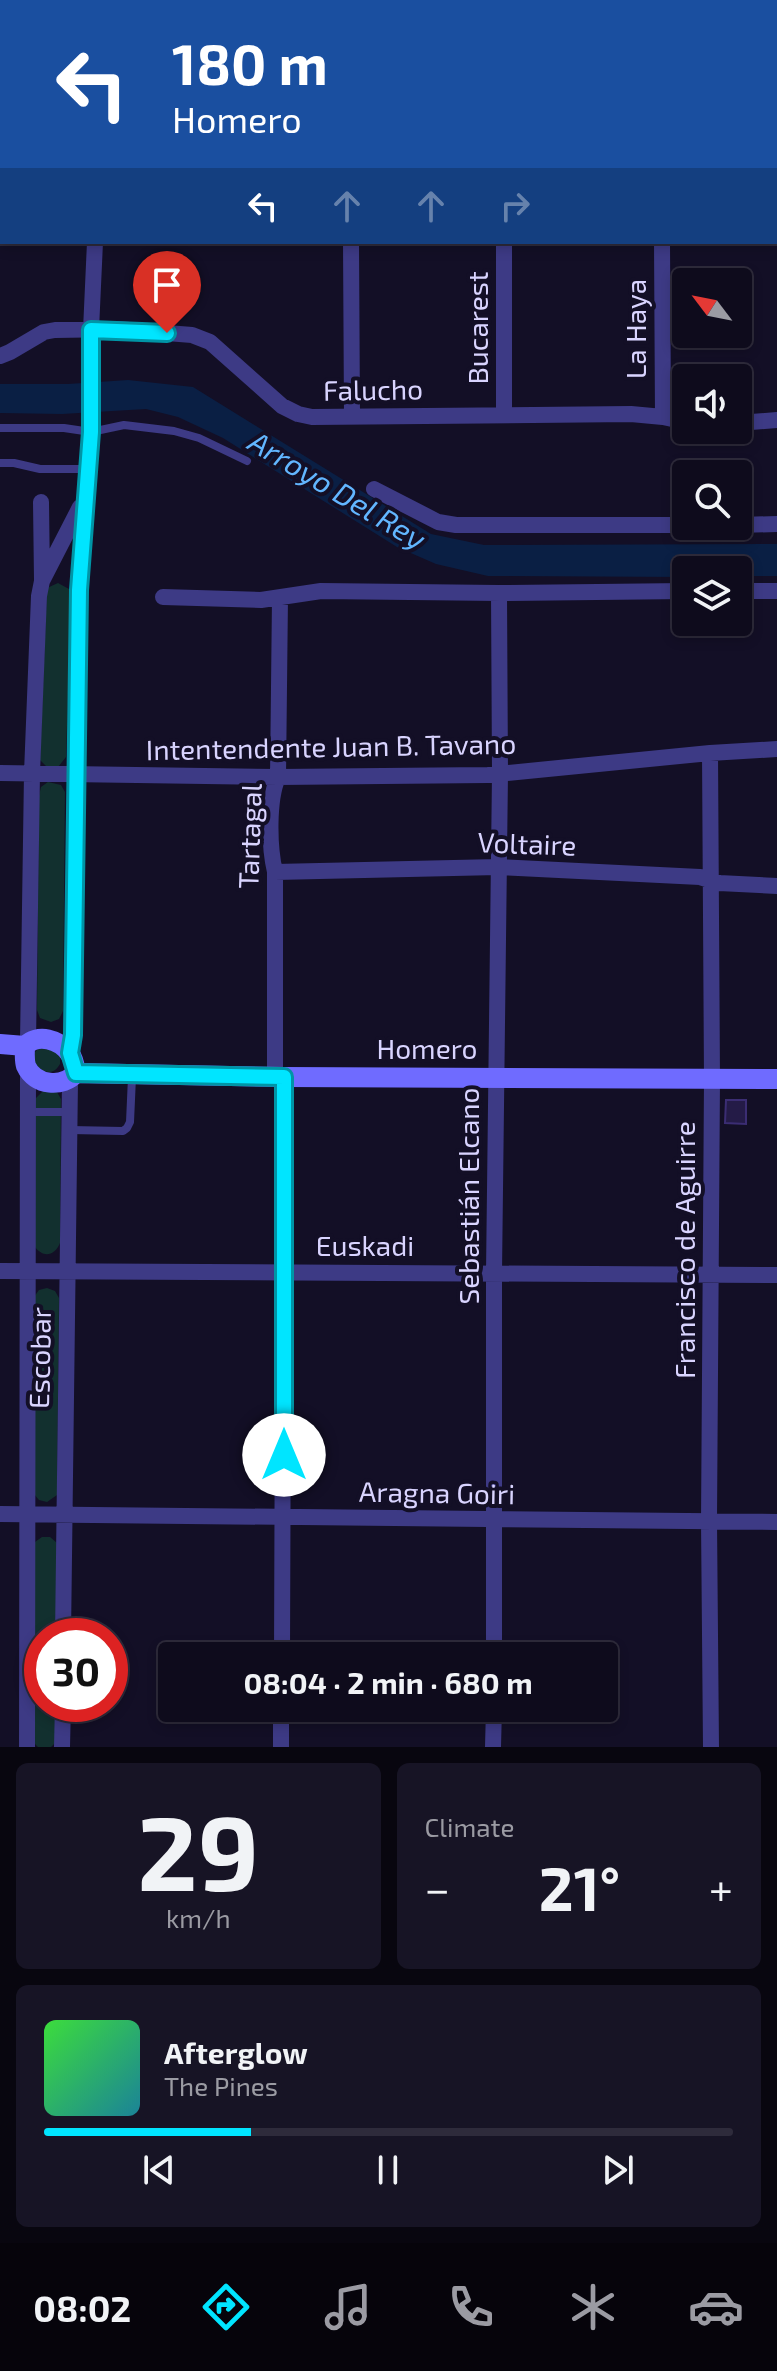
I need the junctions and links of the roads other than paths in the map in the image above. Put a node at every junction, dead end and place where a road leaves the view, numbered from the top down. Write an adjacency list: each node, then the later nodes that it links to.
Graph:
1 (95, 244): 5 (street, Escobar)
2 (351, 244): 8 (street)
3 (504, 244): 7 (street, Bucarest)
4 (662, 244): 9 (street, La Haya)
5 (91, 330): 6 (street, Falucho); 8 (street, Falucho); 14 (street, Escobar)
6 (0, 356)
7 (504, 414): 8 (street, Falucho); 9 (street, Falucho)
8 (352, 415)
9 (663, 417): 10 (street, Falucho)
10 (672, 419)
11 (777, 420): 12 (street)
12 (752, 422)
13 (0, 428): 14 (lane)
14 (91, 429): 15 (lane); 17 (street, Escobar)
15 (247, 461)
16 (0, 463): 17 (lane)
17 (87, 469): 19 (street, Escobar)
18 (374, 489): 22 (street)
19 (85, 499): 24 (street, Escobar); 25 (street, Escobar)
20 (41, 502): 24 (street, Escobar)
21 (777, 524): 23 (street)
22 (672, 525)
23 (752, 525)
24 (42, 581): 25 (street); 35 (street, Escobar)
25 (79, 590): 37 (street, Escobar)
26 (672, 591): 29 (street)
27 (752, 591): 28 (street)
28 (777, 591)
29 (499, 593): 31 (street); 36 (street, Sebastián Elcano)
30 (163, 597): 31 (street)
31 (280, 597): 38 (street, Tartagal)
32 (777, 749): 33 (street, Intentendente Juan B. Tavano)
33 (710, 753): 36 (street, Intentendente Juan B. Tavano); 41 (street, Francisco de Aguirre)
34 (0, 773): 35 (street, Intentendente Juan B. Tavano)
35 (32, 773): 37 (street, Intentendente Juan B. Tavano); 44 (street, Escobar)
36 (500, 773): 38 (street, Intentendente Juan B. Tavano); 39 (street, Sebastián Elcano)
37 (77, 775): 38 (street, Intentendente Juan B. Tavano); 45 (street, Escobar)
38 (278, 777): 40 (street, Tartagal)
39 (498, 867): 40 (street, Voltaire); 41 (street, Voltaire); 49 (street, Sebastián Elcano)
40 (275, 872): 48 (street, Tartagal)
41 (709, 880): 42 (street, Voltaire); 50 (street, Francisco de Aguirre)
42 (777, 886)
43 (0, 1044): 44 (main road)
44 (26, 1044): 45 (main road); 46 (main road)
45 (72, 1069): 46 (main road); 47 (main road, Homero); 53 (street, Escobar)
46 (28, 1070): 52 (street, Escobar)
47 (132, 1074): 48 (main road, Homero); 54 (lane)
48 (279, 1077): 49 (main road, Homero); 58 (street, Tartagal)
49 (496, 1077): 50 (main road, Homero); 59 (street, Sebastián Elcano)
50 (712, 1079): 51 (main road, Homero); 60 (street, Francisco de Aguirre)
51 (777, 1079)
52 (28, 1111): 53 (lane); 56 (street, Escobar)
53 (69, 1112): 54 (street, Escobar)
54 (69, 1130): 57 (street, Escobar)
55 (0, 1271): 56 (street, Euskadi)
56 (27, 1271): 57 (street, Euskadi); 63 (street, Escobar)
57 (67, 1271): 58 (street, Euskadi); 64 (street, Escobar)
58 (283, 1271): 59 (street, Euskadi); 65 (street, Tartagal)
59 (494, 1273): 60 (street, Euskadi); 66 (street, Sebastián Elcano)
60 (710, 1275): 61 (street, Euskadi); 67 (street, Francisco de Aguirre)
61 (777, 1275)
62 (0, 1514): 63 (street, Aragna Goiri)
63 (27, 1514): 64 (street, Aragna Goiri); 75 (street, Escobar)
64 (64, 1514): 65 (street, Aragna Goiri); 69 (street, Escobar)
65 (284, 1516): 66 (street, Aragna Goiri); 70 (street, Tartagal)
66 (495, 1520): 67 (street, Aragna Goiri); 71 (street, Sebastián Elcano)
67 (709, 1521): 68 (street, Aragna Goiri); 79 (street, Francisco de Aguirre)
68 (777, 1522)
69 (63, 1618)
70 (282, 1642)
71 (494, 1642)
72 (63, 1722): 76 (street)
73 (281, 1722): 77 (street)
74 (494, 1722): 78 (street)
75 (27, 1747)
76 (62, 1747)
77 (281, 1747)
78 (493, 1747)
79 (711, 1747)

